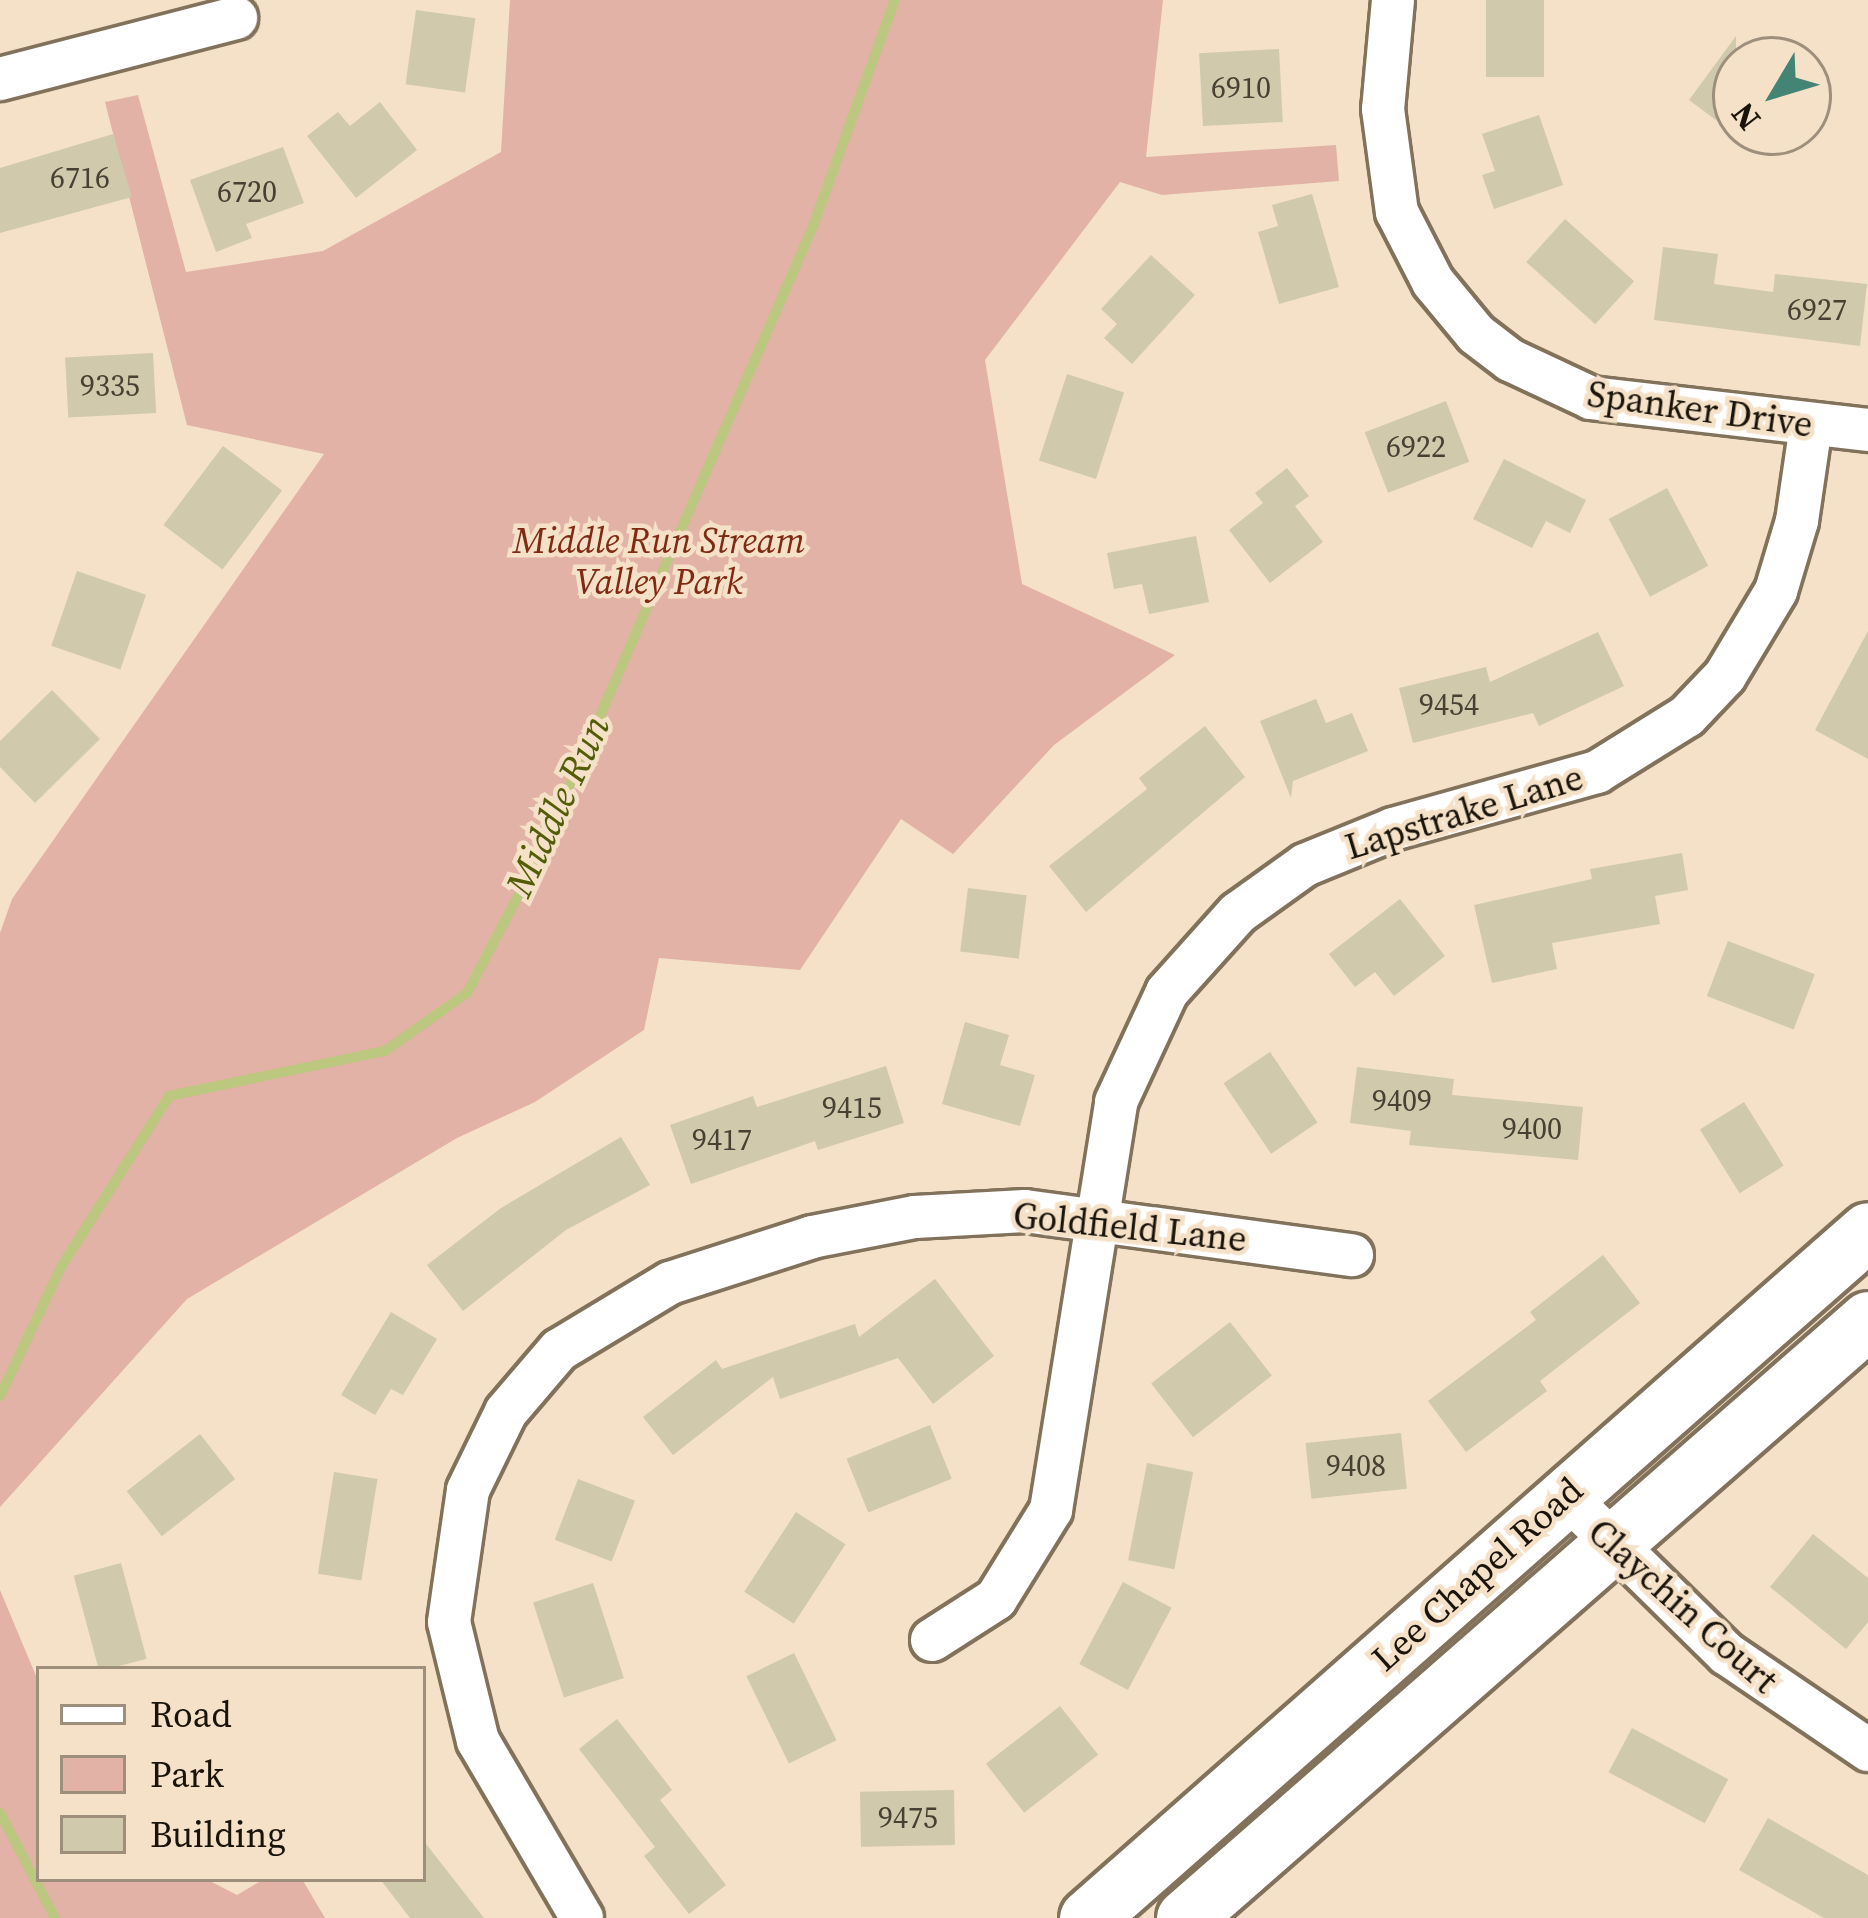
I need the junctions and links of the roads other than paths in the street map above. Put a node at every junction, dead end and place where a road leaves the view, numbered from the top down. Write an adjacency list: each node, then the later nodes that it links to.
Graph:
1 (1393, 0): 4 (street, Spanker Drive)
2 (236, 18): 3 (street)
3 (0, 79)
4 (1811, 424): 5 (street, Spanker Drive); 6 (street, Lapstrake Lane)
5 (1868, 430)
6 (1096, 1217): 8 (street, Goldfield Lane); 12 (street, Lapstrake Lane); 14 (street, Goldfield Lane)
7 (1868, 1231): 10 (main road, Lee Chapel Road)
8 (1352, 1255)
9 (1868, 1320): 11 (main road, Lee Chapel Road)
10 (1564, 1495): 11 (street, Claychin Court); 15 (main road, Lee Chapel Road)
11 (1611, 1547): 13 (street, Claychin Court); 16 (main road, Lee Chapel Road)
12 (932, 1640)
13 (1868, 1750)
14 (582, 1918)
15 (1088, 1918)
16 (1185, 1918)

